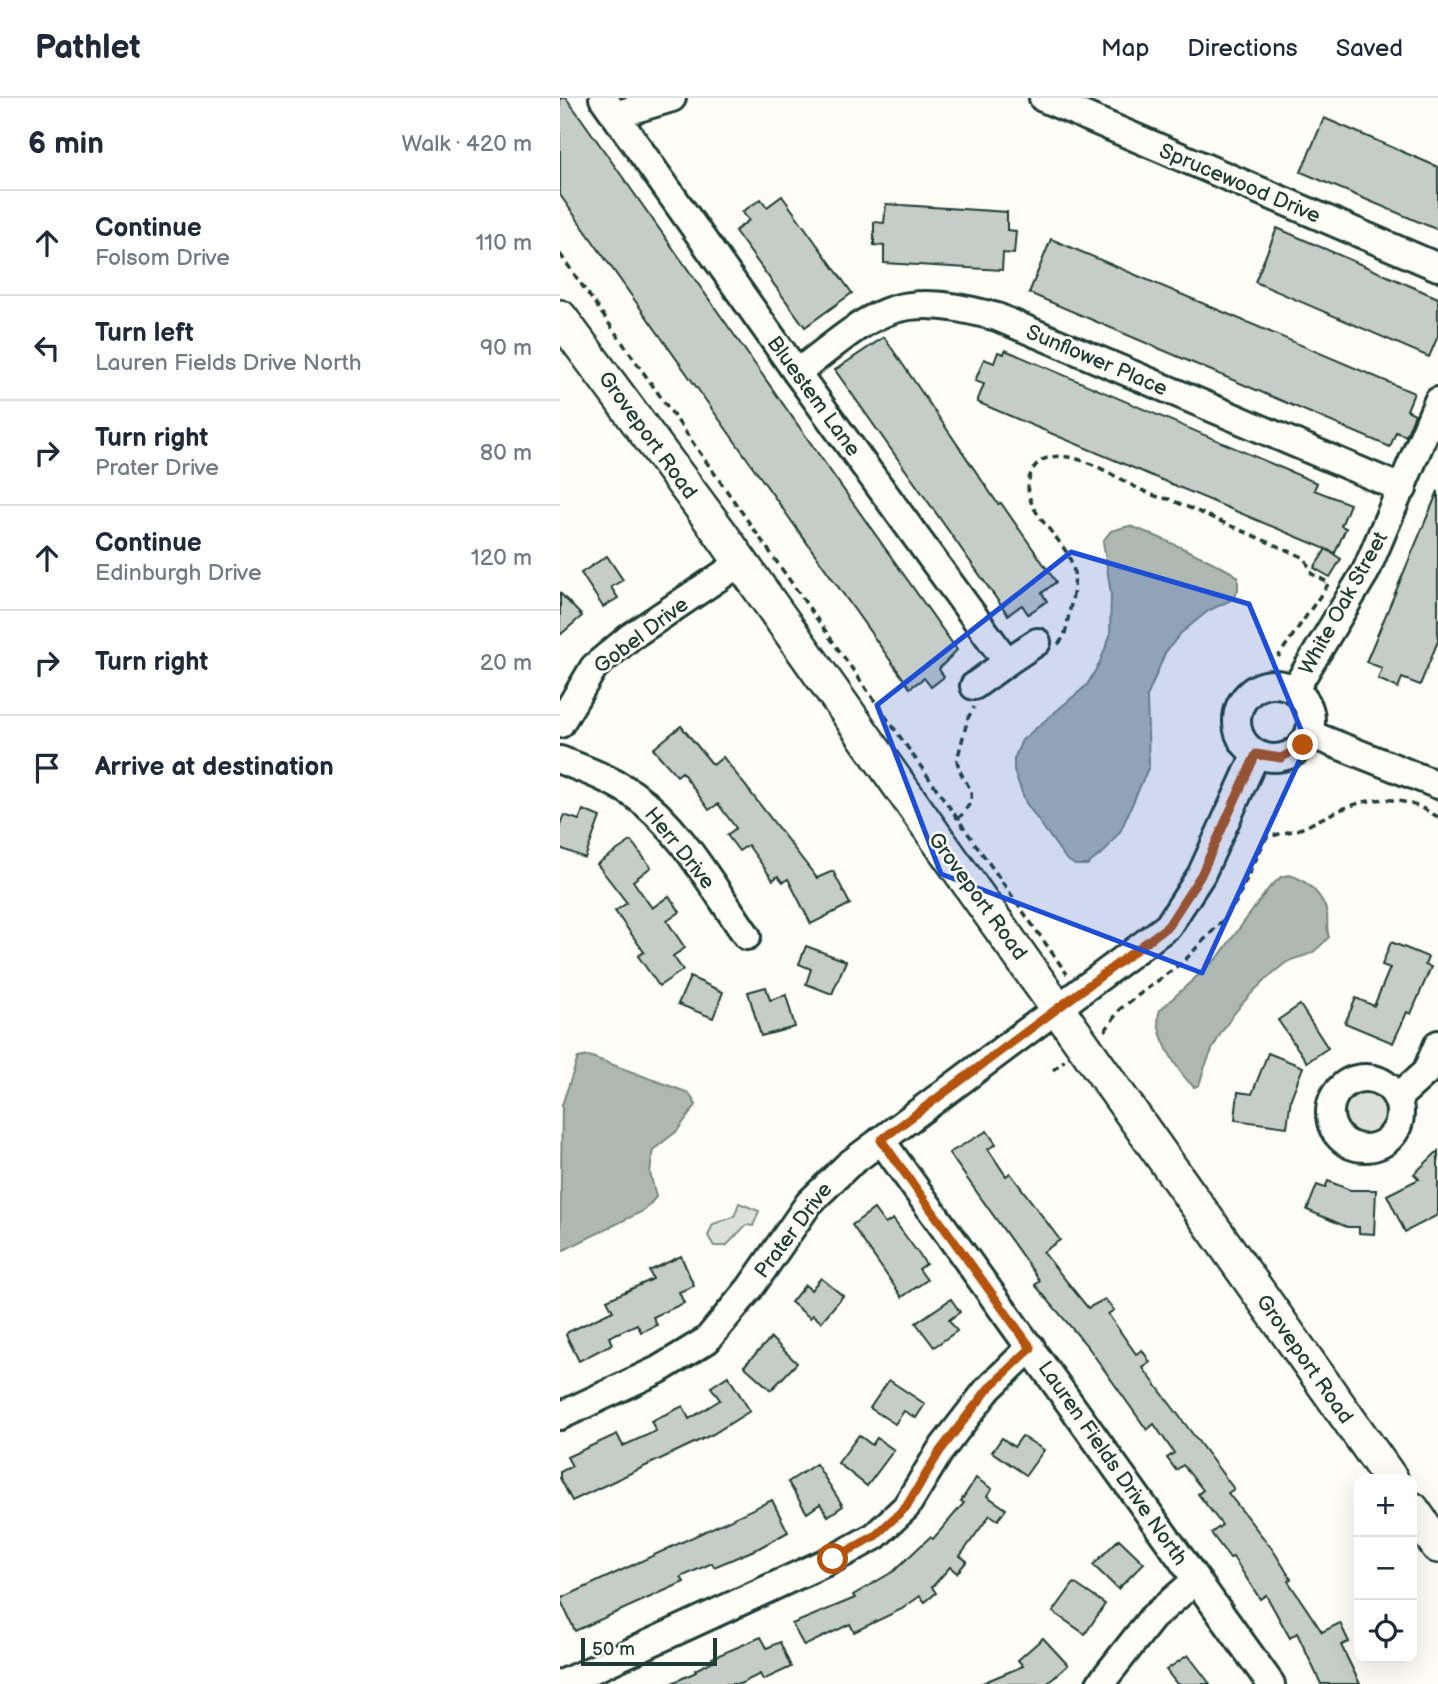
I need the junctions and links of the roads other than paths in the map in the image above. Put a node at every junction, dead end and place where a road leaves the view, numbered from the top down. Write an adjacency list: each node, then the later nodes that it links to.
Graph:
1 (672, 98): 3 (street)
2 (1042, 98): 4 (street, Sprucewood Drive)
3 (609, 106): 6 (street, Bluestem Lane)
4 (1438, 267)
5 (560, 317): 9 (main road, Groveport Road)
6 (797, 373): 8 (street, Sunflower Place); 11 (street, Bluestem Lane)
7 (1438, 401): 8 (street, White Oak Street)
8 (1402, 489): 12 (street, White Oak Street)
9 (740, 563): 14 (street, Gobel Drive); 20 (main road, Groveport Road)
10 (1044, 645): 11 (street)
11 (1007, 662): 13 (street)
12 (1295, 689): 15 (street); 16 (street)
13 (977, 694)
14 (560, 724)
15 (1310, 734): 16 (street); 18 (street)
16 (1256, 754): 20 (street, Prater Drive)
17 (560, 760): 19 (street, Herr Drive)
18 (1438, 785)
19 (747, 936)
20 (1068, 998): 23 (street, Prater Drive); 26 (main road, Groveport Road)
21 (1438, 1044): 22 (street)
22 (1397, 1098)
23 (881, 1140): 24 (street, Lauren Fields Drive North); 25 (street, Prater Drive)
24 (1031, 1348): 29 (street, Lauren Fields Drive North); 30 (street)
25 (560, 1416)
26 (1387, 1474)
27 (1417, 1516): 28 (main road)
28 (1438, 1546)
29 (1196, 1580): 31 (street); 32 (street, Lauren Fields Drive North)
30 (561, 1684)
31 (1100, 1684)
32 (1271, 1684)

